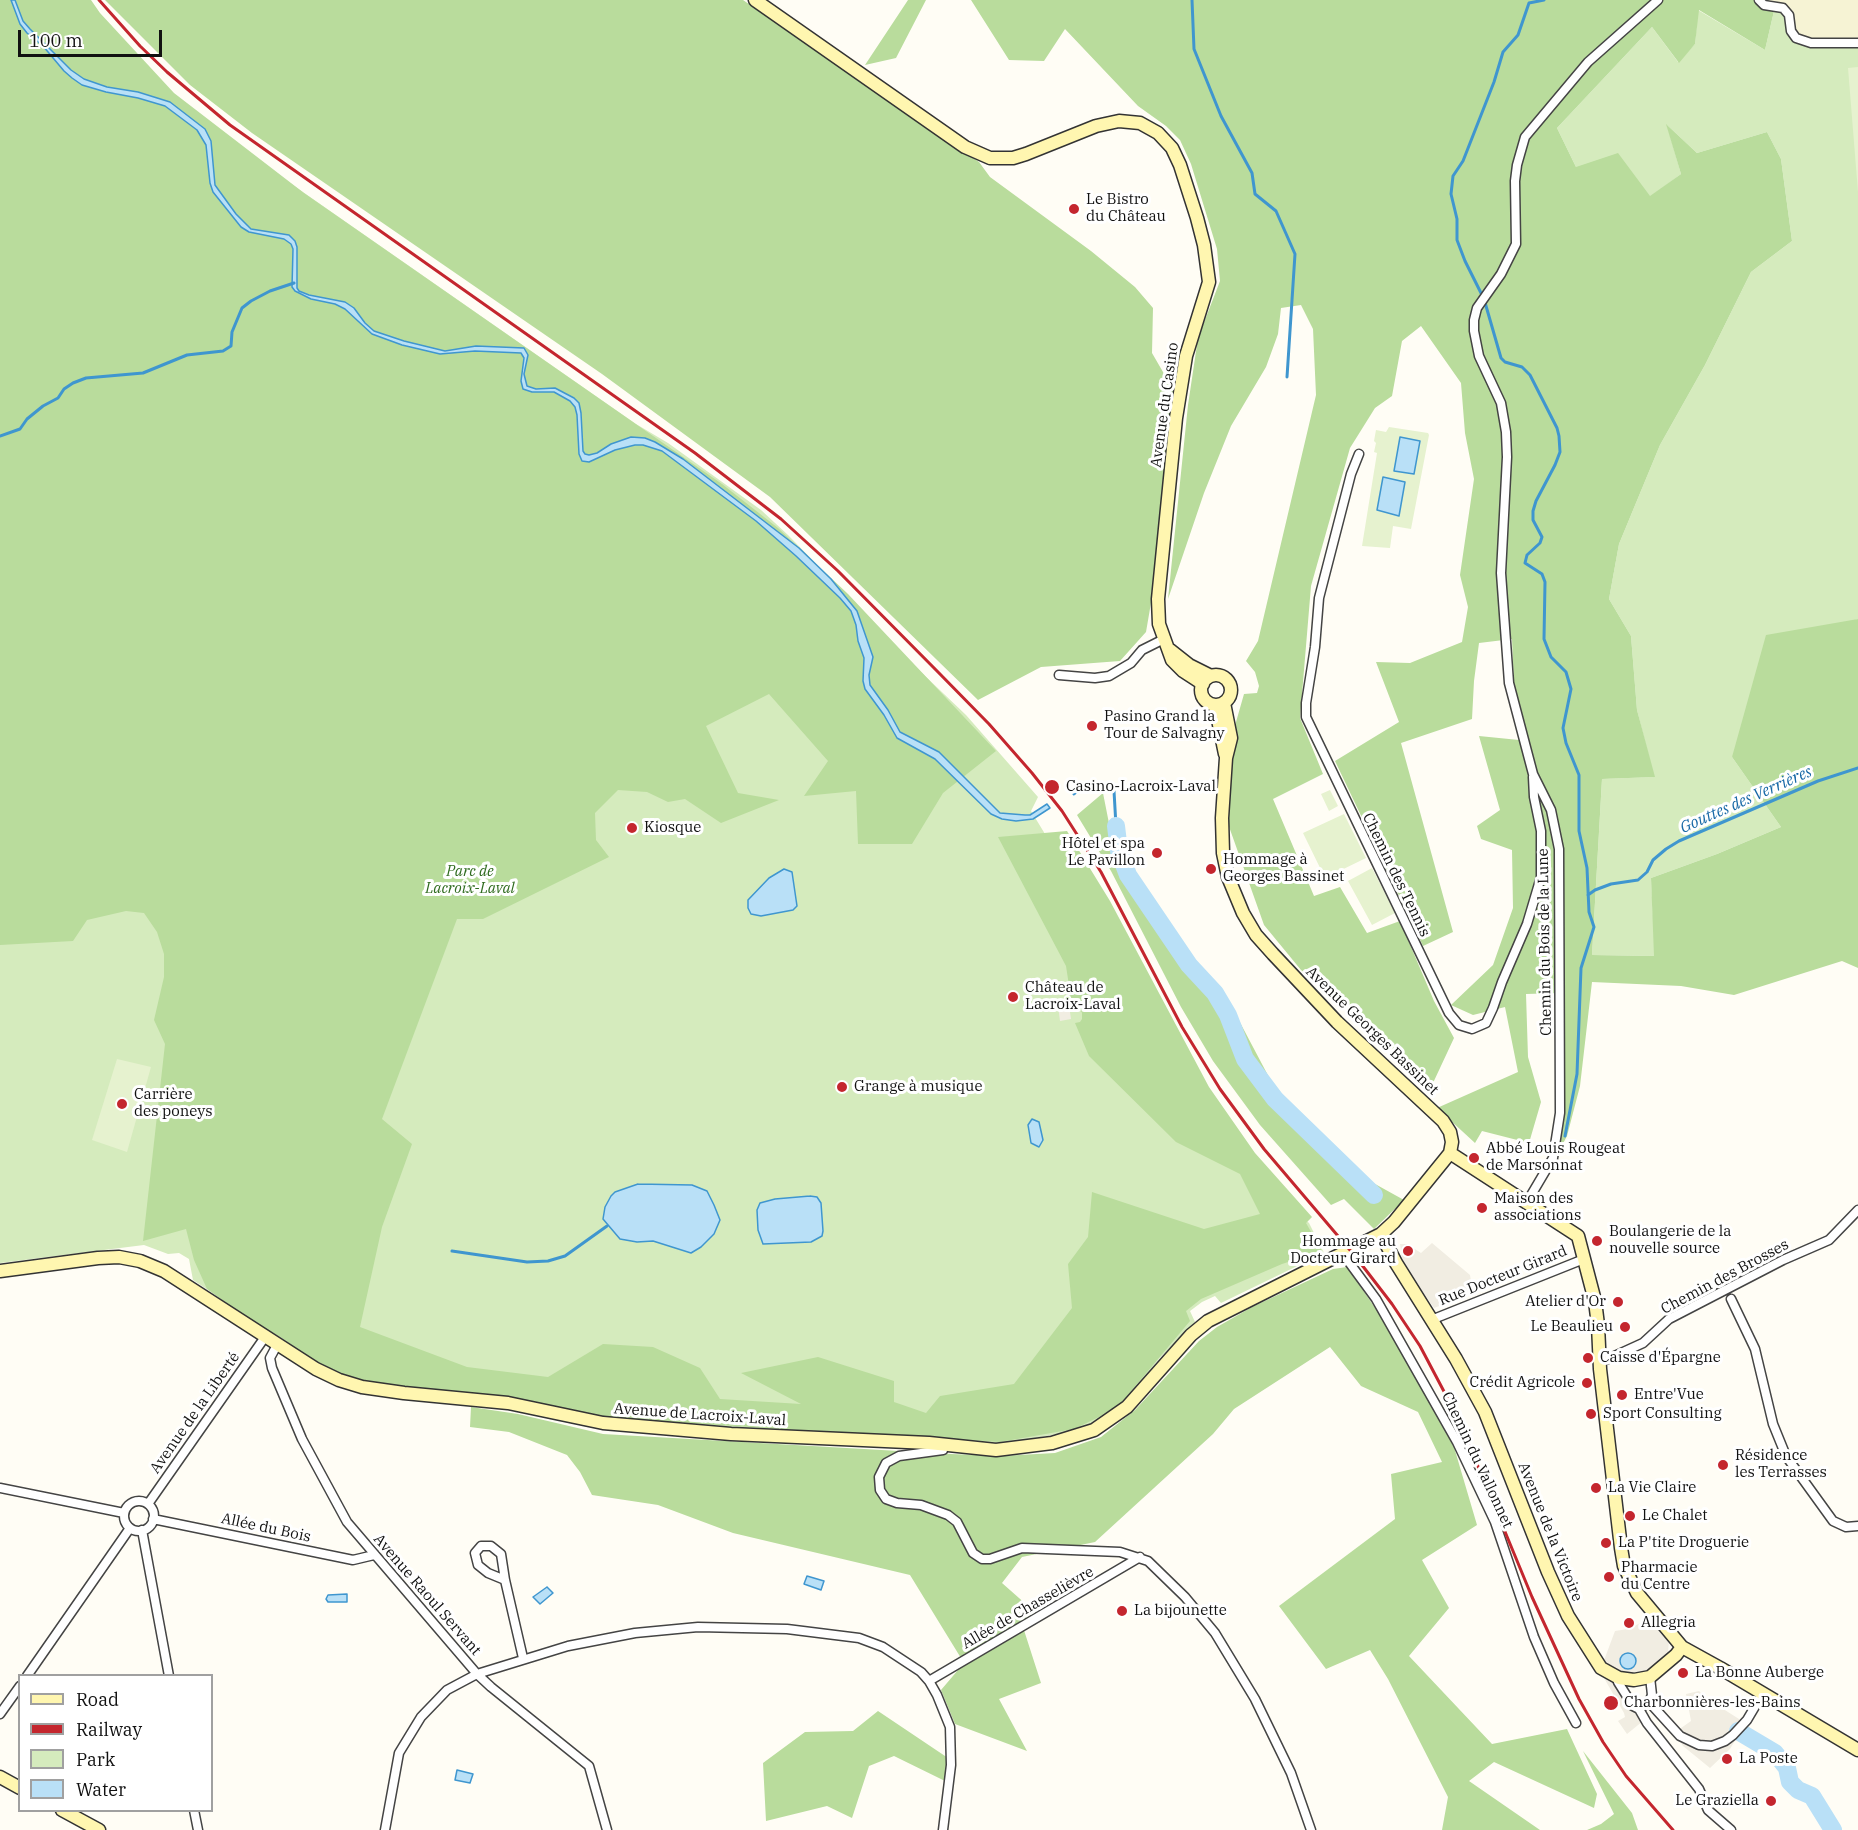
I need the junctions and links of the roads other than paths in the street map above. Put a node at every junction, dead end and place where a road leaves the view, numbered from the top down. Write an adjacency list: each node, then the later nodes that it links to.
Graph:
1 (755, 0): 6 (street, Avenue du Casino)
2 (1658, 0): 10 (street, Chemin du Bois de la Lune)
3 (1759, 0): 4 (street)
4 (1858, 43)
5 (1359, 454): 10 (street, Chemin des Tennis)
6 (1166, 644): 7 (street); 8 (street)
7 (1059, 675)
8 (1207, 680): 9 (street); 9 (street)
9 (1220, 704): 11 (street, Avenue Georges Bassinet)
10 (1533, 774): 12 (street, Chemin du Bois de la Lune)
11 (1450, 1153): 12 (street); 14 (street, Avenue de Lacroix-Laval)
12 (1527, 1202): 16 (street)
13 (1858, 1210): 22 (street, Chemin des Brosses)
14 (1376, 1237): 15 (street, Avenue de Lacroix-Laval); 19 (street, Avenue de la Victoire)
15 (1343, 1254): 23 (street, Avenue de Lacroix-Laval); 47 (street, Chemin du Vallonnet)
16 (1584, 1259): 19 (street, Rue Docteur Girard); 22 (street)
17 (0, 1271): 20 (street, Avenue de Lacroix-Laval)
18 (1731, 1299): 28 (street)
19 (1431, 1320): 39 (street, Avenue de la Victoire)
20 (264, 1336): 21 (street, Avenue de Lacroix-Laval); 25 (street, Avenue de la Liberté)
21 (277, 1345): 23 (street, Avenue de Lacroix-Laval); 31 (street, Avenue Raoul Servant)
22 (1600, 1360): 34 (street)
23 (943, 1445): 32 (street)
24 (0, 1488): 26 (street)
25 (148, 1504): 26 (street); 27 (street)
26 (124, 1513): 29 (street)
27 (153, 1519): 30 (street); 31 (street, Allée du Bois)
28 (1858, 1526)
29 (130, 1528): 30 (street); 36 (street)
30 (141, 1530): 37 (street)
31 (374, 1555): 38 (street, Avenue Raoul Servant)
32 (1140, 1557): 41 (street, Allée de Chasselièvre); 58 (street)
33 (505, 1580): 35 (street)
34 (1682, 1647): 40 (street); 43 (street)
35 (523, 1658): 38 (street); 41 (street)
36 (28, 1674)
37 (169, 1674)
38 (477, 1674): 55 (street); 56 (street, Avenue Raoul Servant)
39 (1619, 1677): 40 (street); 45 (street)
40 (1650, 1677): 44 (street)
41 (929, 1681): 57 (street)
42 (18, 1689): 46 (street)
43 (1763, 1693): 44 (street); 48 (street)
44 (1649, 1702): 45 (street)
45 (1639, 1709): 59 (street)
46 (0, 1714)
47 (1576, 1723)
48 (1858, 1750)
49 (0, 1777): 50 (street)
50 (18, 1787)
51 (66, 1812): 53 (street)
52 (194, 1812): 54 (street)
53 (99, 1830)
54 (198, 1830)
55 (385, 1830)
56 (607, 1830)
57 (943, 1830)
58 (1311, 1830)
59 (1731, 1830)

